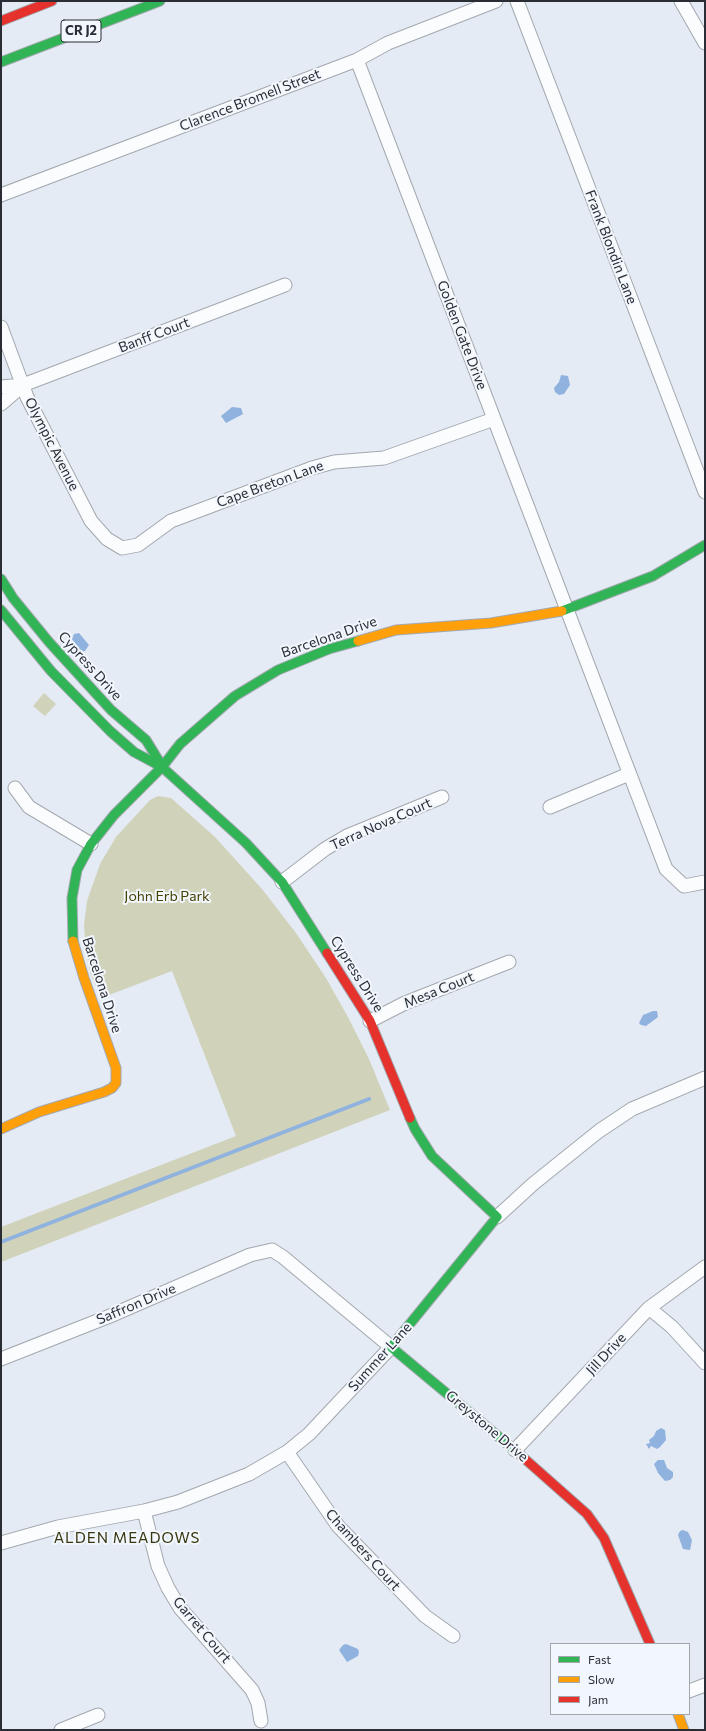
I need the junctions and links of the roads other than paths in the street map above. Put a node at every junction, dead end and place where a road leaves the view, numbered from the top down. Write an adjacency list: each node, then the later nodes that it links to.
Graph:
1 (52, 1): 6 (street)
2 (160, 1): 9 (street, CR J2)
3 (496, 1): 8 (street, Clarence Bromell Street)
4 (517, 1): 17 (street, Frank Blondin Lane)
5 (681, 1): 7 (street)
6 (1, 21)
7 (705, 43)
8 (357, 60): 10 (street, Clarence Bromell Street); 16 (street, Golden Gate Drive)
9 (1, 62)
10 (1, 195)
11 (285, 284): 13 (street, Banff Court)
12 (1, 327): 13 (street, Olympic Avenue)
13 (23, 385): 14 (street); 15 (street); 19 (street, Olympic Avenue)
14 (1, 387)
15 (1, 404)
16 (494, 419): 19 (street, Cape Breton Lane); 22 (street, Golden Gate Drive)
17 (705, 492)
18 (705, 545): 22 (street, Barcelona Drive)
19 (122, 548)
20 (1, 579): 23 (street, Cypress Drive)
21 (1, 610): 23 (street, Cypress Drive)
22 (567, 610): 23 (street, Barcelona Drive); 24 (street, Golden Gate Drive)
23 (162, 767): 28 (street, Barcelona Drive); 29 (street, Cypress Drive)
24 (629, 774): 27 (street); 30 (street, Golden Gate Drive)
25 (15, 788): 28 (street)
26 (442, 797): 29 (street, Terra Nova Court)
27 (550, 807)
28 (92, 844): 34 (street, Barcelona Drive)
29 (282, 882): 32 (street, Cypress Drive)
30 (705, 882)
31 (509, 962): 32 (street, Mesa Court)
32 (370, 1021): 35 (street, Cypress Drive)
33 (705, 1078): 35 (street, Summer Lane)
34 (1, 1129)
35 (497, 1217): 39 (street, Summer Lane)
36 (272, 1250): 39 (street, Greystone Drive); 40 (street, Saffron Drive)
37 (705, 1267): 38 (street, Jill Drive)
38 (649, 1308): 41 (street); 42 (street, Jill Drive)
39 (391, 1347): 42 (street, Greystone Drive); 43 (street, Summer Lane)
40 (1, 1359)
41 (705, 1363)
42 (515, 1450): 47 (street, Greystone Drive)
43 (287, 1452): 44 (street, Summer Lane); 46 (street, Chambers Court)
44 (144, 1511): 45 (street, Summer Lane); 52 (street, Garret Court)
45 (1, 1543)
46 (453, 1636)
47 (650, 1643)
48 (705, 1686): 49 (street)
49 (690, 1691)
50 (98, 1715): 53 (street)
51 (678, 1715): 54 (street)
52 (261, 1721)
53 (61, 1730)
54 (684, 1730)

